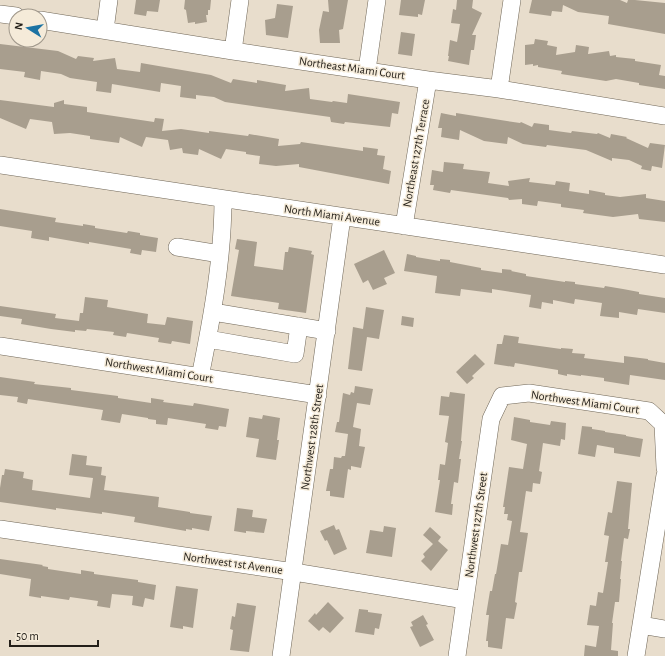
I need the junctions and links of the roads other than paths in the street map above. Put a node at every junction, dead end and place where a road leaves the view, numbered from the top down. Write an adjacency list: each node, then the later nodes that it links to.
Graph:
1 (109, 0): 6 (street)
2 (240, 0): 7 (street)
3 (377, 0): 8 (street)
4 (512, 0): 10 (street)
5 (48, 21): 6 (street, Northeast Miami Court)
6 (105, 30): 7 (street, Northeast Miami Court)
7 (233, 51): 8 (street, Northeast Miami Court)
8 (367, 70): 9 (street, Northeast Miami Court)
9 (428, 80): 10 (street, Northeast Miami Court); 15 (street, Northeast 127th Terrace)
10 (499, 89): 11 (street, Northeast Miami Court)
11 (665, 116)
12 (0, 165): 13 (street, North Miami Avenue)
13 (223, 199): 14 (street, North Miami Avenue); 17 (street)
14 (342, 217): 15 (street, North Miami Avenue); 21 (street, Northwest 128th Street)
15 (404, 226): 18 (street, North Miami Avenue)
16 (177, 247): 17 (street)
17 (220, 254): 19 (street)
18 (665, 265)
19 (213, 312): 20 (street); 22 (street)
20 (299, 326): 21 (street); 22 (street)
21 (327, 331): 25 (street, Northwest 128th Street)
22 (208, 339): 24 (street)
23 (0, 346): 24 (street, Northwest Miami Court)
24 (200, 377): 25 (street, Northwest Miami Court)
25 (318, 395): 30 (street, Northwest 128th Street)
26 (502, 396): 27 (street, Northwest Miami Court); 31 (street, Northwest 127th Street)
27 (665, 468)
28 (665, 475): 32 (street)
29 (0, 529): 30 (street, Northwest 1st Avenue)
30 (294, 572): 31 (street, Northwest 1st Avenue); 34 (street, Northwest 128th Street)
31 (465, 600): 35 (street, Northwest 127th Street)
32 (641, 625): 33 (street); 36 (street)
33 (665, 629)
34 (281, 656)
35 (457, 656)
36 (636, 656)

